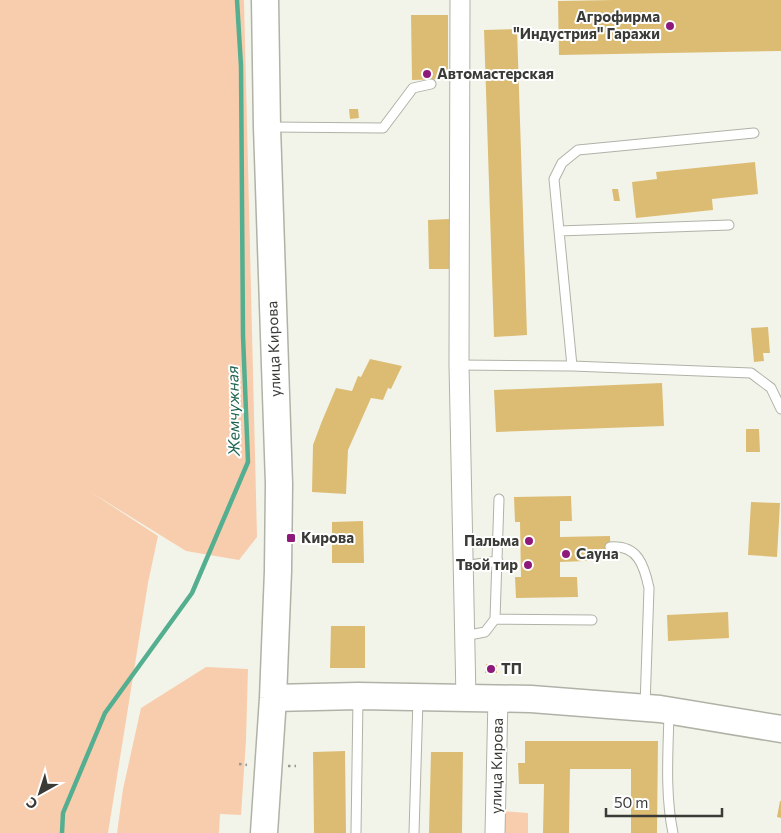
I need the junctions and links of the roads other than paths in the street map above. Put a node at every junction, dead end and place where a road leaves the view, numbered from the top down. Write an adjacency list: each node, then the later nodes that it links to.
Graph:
1 (265, 0): 4 (street, улица Кирова)
2 (460, 0): 8 (street)
3 (431, 84): 4 (lane)
4 (267, 127): 20 (street, улица Кирова)
5 (754, 132): 7 (lane)
6 (729, 225): 7 (lane)
7 (559, 231): 9 (lane)
8 (459, 365): 9 (lane); 14 (street)
9 (572, 366): 10 (lane)
10 (781, 410)
11 (499, 499): 13 (lane)
12 (610, 547): 23 (lane)
13 (498, 561): 14 (lane); 15 (lane)
14 (463, 566): 17 (street)
15 (495, 619): 16 (lane); 17 (lane)
16 (592, 620)
17 (464, 636): 21 (street)
18 (358, 696): 19 (street); 20 (street); 26 (lane)
19 (418, 697): 21 (street); 27 (lane)
20 (273, 698): 25 (street, улица Кирова)
21 (466, 698): 22 (street)
22 (498, 698): 23 (street); 28 (street, улица Кирова)
23 (657, 709): 24 (street); 29 (lane)
24 (781, 730)
25 (264, 833)
26 (356, 833)
27 (414, 833)
28 (495, 833)
29 (673, 833)

